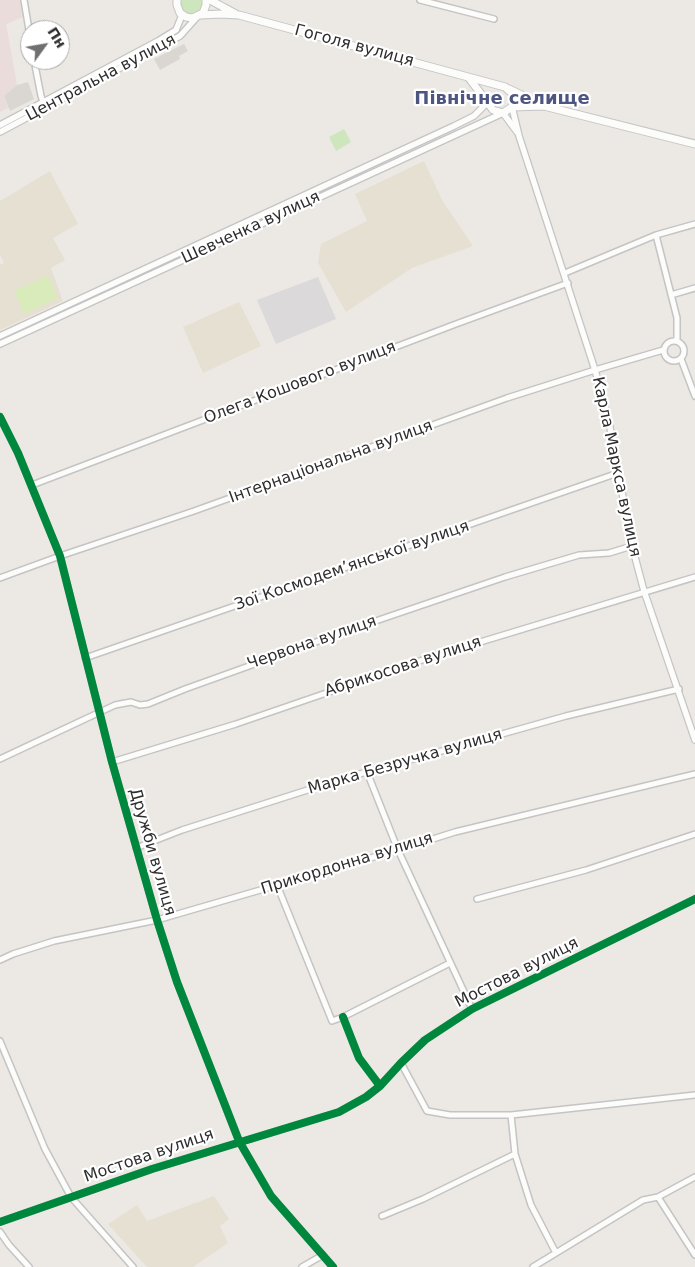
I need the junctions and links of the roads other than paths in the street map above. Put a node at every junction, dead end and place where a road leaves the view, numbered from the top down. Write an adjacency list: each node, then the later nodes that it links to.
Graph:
1 (24, 0): 9 (street)
2 (175, 0): 5 (main road)
3 (208, 0): 6 (main road, Гоголя вулиця); 7 (main road)
4 (420, 0): 8 (street)
5 (182, 15): 7 (main road, Гоголя вулиця); 12 (street, Центральна вулиця)
6 (238, 15): 7 (main road, Гоголя вулиця); 11 (main road, Гоголя вулиця)
7 (199, 16): 12 (street, Центральна вулиця)
8 (494, 19)
9 (27, 20)
10 (36, 70): 15 (street)
11 (469, 78): 13 (main road, Гоголя вулиця); 16 (main road)
12 (81, 86): 15 (street, Центральна вулиця); 21 (street, Центральна вулиця)
13 (500, 86): 14 (main road, Гоголя вулиця); 16 (main road)
14 (508, 89): 17 (main road, Гоголя вулиця); 18 (main road)
15 (43, 102): 20 (street, Центральна вулиця)
16 (488, 102): 19 (main road); 24 (street, Шевченка вулиця)
17 (544, 106): 18 (main road, Гоголя вулиця); 23 (main road, Гоголя вулиця)
18 (512, 107): 19 (main road, Гоголя вулиця); 22 (street, Карла Маркса вулиця)
19 (503, 112): 22 (street, Карла Маркса вулиця); 25 (street, Шевченка вулиця)
20 (0, 125)
21 (0, 132)
22 (519, 136): 30 (street, Карла Маркса вулиця)
23 (695, 144)
24 (314, 191): 25 (street); 28 (street, Шевченка вулиця)
25 (317, 198): 29 (street, Шевченка вулиця)
26 (695, 224): 27 (street)
27 (656, 235): 30 (street); 33 (street)
28 (168, 258): 29 (street); 34 (street, Шевченка вулиця)
29 (171, 265): 36 (street, Шевченка вулиця)
30 (565, 273): 31 (street, Карла Маркса вулиця)
31 (568, 283): 39 (street, Карла Маркса вулиця); 43 (street, Олега Кошового вулиця)
32 (695, 288): 33 (street)
33 (672, 295): 35 (street)
34 (0, 336)
35 (677, 341): 37 (street); 38 (street)
36 (0, 344)
37 (663, 350): 38 (street); 39 (street, Інтернаціональна вулиця)
38 (681, 359): 40 (street)
39 (595, 370): 42 (street, Карла Маркса вулиця); 45 (street, Інтернаціональна вулиця)
40 (695, 396)
41 (0, 417): 43 (street, Дружби вулиця)
42 (618, 473): 44 (street, Карла Маркса вулиця); 49 (street, Зої Космодем’янської вулиця)
43 (32, 485): 45 (street, Дружби вулиця)
44 (632, 546): 48 (street, Карла Маркса вулиця); 51 (street, Червона вулиця)
45 (60, 556): 47 (street, Інтернаціональна вулиця); 49 (street, Дружби вулиця)
46 (695, 576): 48 (street, Абрикосова вулиця)
47 (0, 578)
48 (644, 591): 50 (street, Карла Маркса вулиця); 54 (street, Абрикосова вулиця)
49 (86, 658): 51 (street, Дружби вулиця)
50 (679, 689): 52 (street, Карла Маркса вулиця); 55 (street, Марка Безручка вулиця)
51 (99, 711): 53 (street, Червона вулиця); 54 (street, Дружби вулиця)
52 (695, 740)
53 (0, 758)
54 (112, 762): 58 (street, Дружби вулиця)
55 (367, 772): 58 (street, Марка Безручка вулиця); 59 (street)
56 (695, 774): 59 (street, Прикордонна вулиця)
57 (695, 834): 62 (street)
58 (136, 848): 63 (street, Дружби вулиця)
59 (398, 850): 60 (street, Прикордонна вулиця); 65 (street)
60 (278, 885): 63 (street, Прикордонна вулиця); 65 (street)
61 (695, 899): 66 (street, Мостова вулиця)
62 (477, 900)
63 (156, 920): 64 (street, Прикордонна вулиця); 71 (street, Дружби вулиця)
64 (0, 960)
65 (450, 963): 66 (street)
66 (472, 1009): 68 (street, Мостова вулиця)
67 (0, 1041): 74 (street)
68 (400, 1063): 70 (street); 71 (street, Мостова вулиця)
69 (695, 1095): 70 (street)
70 (511, 1115): 72 (street)
71 (239, 1141): 74 (street, Мостова вулиця); 80 (street, Дружби вулиця)
72 (515, 1154): 76 (street); 79 (street)
73 (695, 1177): 75 (street)
74 (70, 1197): 77 (street, Мостова вулиця); 83 (street)
75 (658, 1197): 79 (street); 81 (street)
76 (382, 1216)
77 (0, 1222)
78 (0, 1232): 82 (street)
79 (556, 1253): 86 (street)
80 (322, 1255): 84 (street); 85 (street, Дружби вулиця)
81 (695, 1255)
82 (28, 1267)
83 (133, 1267)
84 (302, 1267)
85 (333, 1267)
86 (534, 1267)

